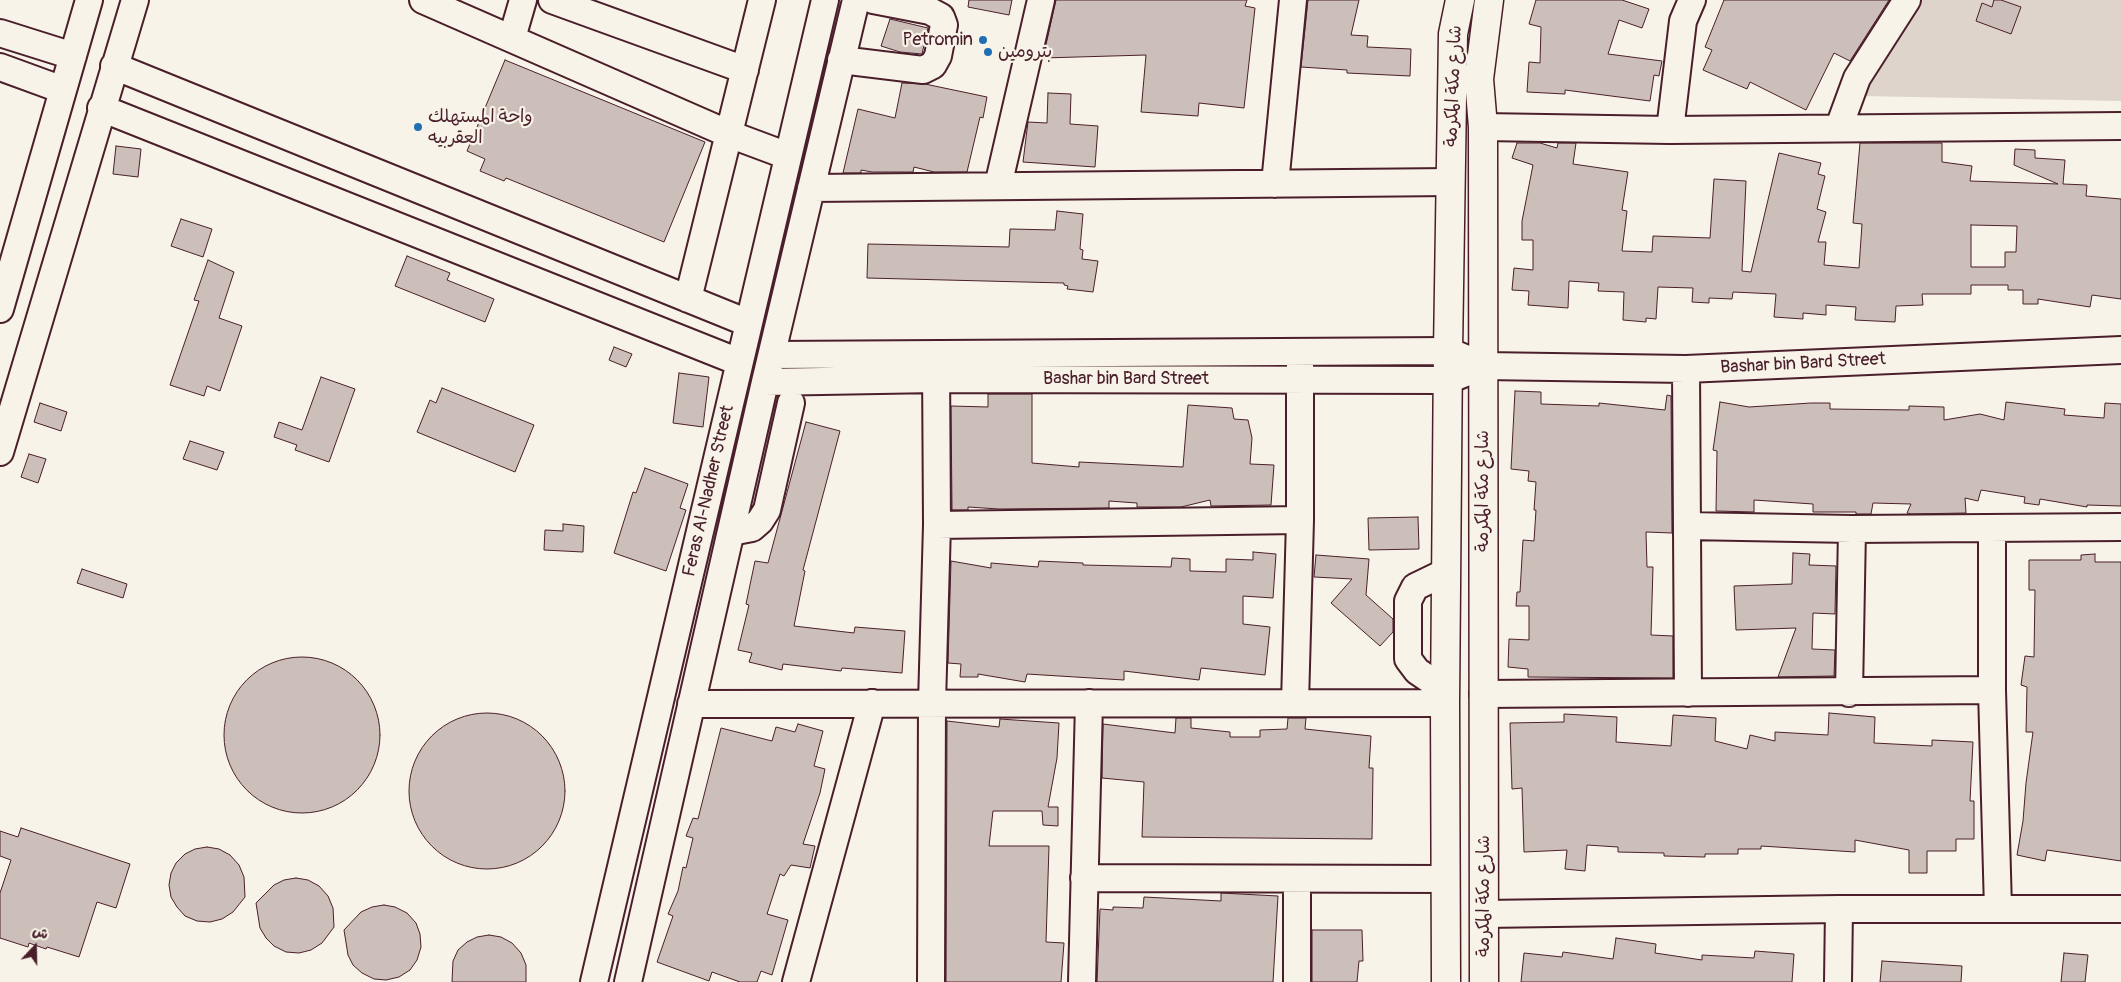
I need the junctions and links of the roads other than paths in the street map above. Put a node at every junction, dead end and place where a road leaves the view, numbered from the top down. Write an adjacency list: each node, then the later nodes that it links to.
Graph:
1 (89, 0): 19 (street)
2 (135, 0): 21 (street)
3 (422, 0): 16 (street)
4 (523, 0): 18 (street)
5 (552, 0): 23 (street)
6 (762, 0): 23 (street)
7 (825, 0): 31 (street, Feras Al-Nadher Street)
8 (856, 0): 20 (street, Feras Al-Nadher Street)
9 (873, 0): 20 (street)
10 (1041, 0): 34 (street)
11 (1293, 0): 33 (street)
12 (1460, 0): 32 (main road, شارع مكة المكرمة)
13 (1488, 0): 28 (main road, شارع مكة المكرمة)
14 (1692, 0): 29 (street)
15 (1907, 0): 27 (street)
16 (462, 8): 18 (street)
17 (0, 33): 19 (street)
18 (512, 38): 30 (street)
19 (73, 56): 24 (street)
20 (841, 60): 35 (street, Feras Al-Nadher Street)
21 (114, 66): 25 (street); 36 (street)
22 (0, 67): 24 (street)
23 (745, 70): 30 (street)
24 (63, 90): 37 (street)
25 (101, 108): 43 (street); 50 (street)
26 (2121, 126): 27 (street)
27 (1838, 127): 29 (street)
28 (1484, 128): 29 (street); 45 (main road, شارع مكة المكرمة)
29 (1670, 130)
30 (729, 134): 31 (street); 36 (street)
31 (788, 156): 38 (street, Feras Al-Nadher Street)
32 (1451, 182): 33 (street); 40 (main road, شارع مكة المكرمة)
33 (1275, 184): 34 (street)
34 (998, 186): 35 (street)
35 (811, 188): 42 (street, Feras Al-Nadher Street)
36 (688, 299): 38 (street)
37 (0, 309)
38 (748, 323): 43 (street, Feras Al-Nadher Street)
39 (2121, 350): 46 (street, Bashar bin Bard Street)
40 (1448, 351): 41 (street, Bashar bin Bard Street); 45 (street, Bashar bin Bard Street); 48 (main road, شارع مكة المكرمة)
41 (1300, 352): 44 (street, Bashar bin Bard Street); 47 (street)
42 (772, 354): 44 (street, Bashar bin Bard Street); 49 (street, Feras Al-Nadher Street)
43 (739, 362): 78 (street, Feras Al-Nadher Street)
44 (936, 366): 47 (street, Bashar bin Bard Street); 49 (street, Bashar bin Bard Street); 54 (street)
45 (1484, 366): 46 (street, Bashar bin Bard Street); 48 (street, Bashar bin Bard Street); 64 (main road, شارع مكة المكرمة)
46 (1686, 369): 55 (street)
47 (1300, 379): 48 (street, Bashar bin Bard Street); 53 (street)
48 (1448, 380): 60 (main road, شارع مكة المكرمة)
49 (765, 382): 59 (street, Feras Al-Nadher Street)
50 (7, 390): 52 (street)
51 (791, 403): 59 (street)
52 (0, 452)
53 (1300, 520): 54 (street); 69 (street)
54 (937, 526): 67 (street)
55 (1687, 526): 57 (street); 62 (street)
56 (2121, 527): 58 (street)
57 (1852, 529): 58 (street); 63 (street)
58 (1992, 529): 61 (street)
59 (731, 532): 70 (street, Feras Al-Nadher Street)
60 (1446, 572): 65 (main road, شارع مكة المكرمة); 65 (street)
61 (1992, 690): 63 (street); 75 (street)
62 (1688, 692): 63 (street); 64 (street)
63 (1849, 693)
64 (1482, 694): 77 (main road, شارع مكة المكرمة)
65 (1445, 696): 69 (street); 73 (main road, شارع مكة المكرمة)
66 (872, 703): 67 (street); 70 (street); 80 (street)
67 (932, 703): 68 (street); 81 (street)
68 (1089, 703): 69 (street); 71 (street)
69 (1295, 703)
70 (691, 704): 79 (street, Feras Al-Nadher Street)
71 (1084, 878): 72 (street); 82 (street)
72 (1297, 878): 73 (street); 83 (street)
73 (1445, 879): 84 (main road, شارع مكة المكرمة)
74 (1839, 908): 75 (street); 77 (street); 86 (street)
75 (1998, 909): 76 (street)
76 (2121, 909)
77 (1484, 914): 85 (main road, شارع مكة المكرمة)
78 (594, 982)
79 (628, 982)
80 (796, 982)
81 (931, 982)
82 (1082, 982)
83 (1297, 982)
84 (1446, 982)
85 (1484, 982)
86 (1838, 982)

